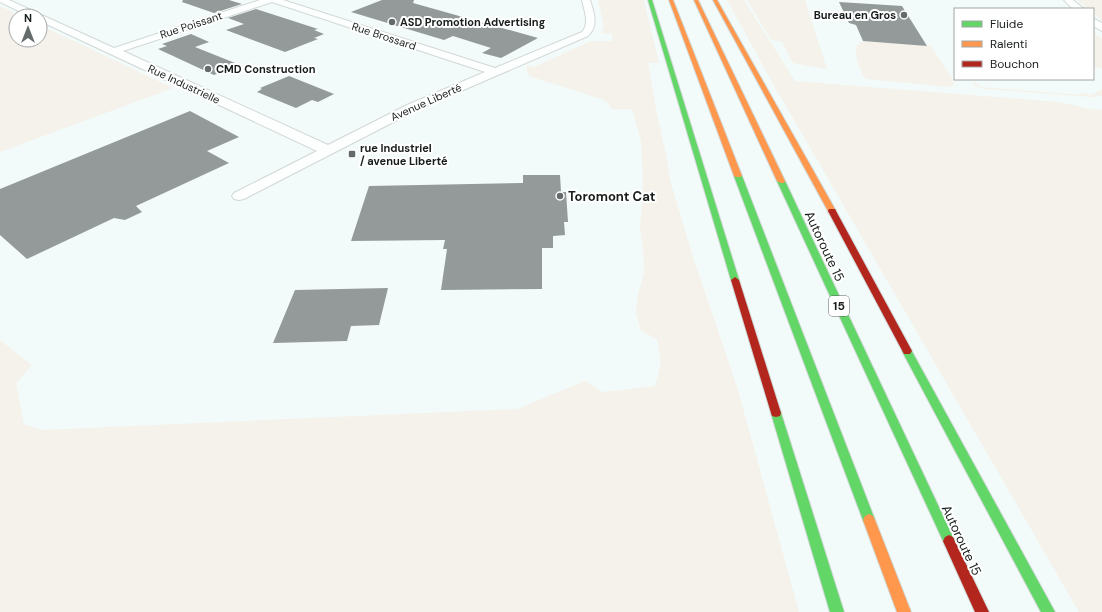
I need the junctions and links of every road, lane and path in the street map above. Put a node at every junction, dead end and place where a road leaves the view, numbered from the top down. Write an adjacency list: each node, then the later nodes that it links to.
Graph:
1 (2, 0): 10 (street, Rue Industrielle)
2 (269, 0): 15 (street, Rue Poissant)
3 (274, 0): 16 (street, Rue Brossard)
4 (586, 0): 16 (street, Avenue Liberté)
5 (650, 0): 19 (highway)
6 (671, 0): 20 (highway)
7 (696, 0): 21 (highway, Autoroute 15 / 15)
8 (715, 0): 22 (highway)
9 (1068, 0): 11 (street)
10 (19, 8)
11 (1078, 8)
12 (48, 21): 15 (street, Rue Industrielle)
13 (1094, 22): 14 (street)
14 (1102, 28)
15 (114, 51): 17 (street, Rue Industrielle)
16 (495, 72): 17 (street, Avenue Liberté)
17 (327, 150): 18 (street, Avenue Liberté)
18 (239, 196)
19 (837, 612)
20 (904, 612)
21 (982, 612)
22 (1048, 612)

